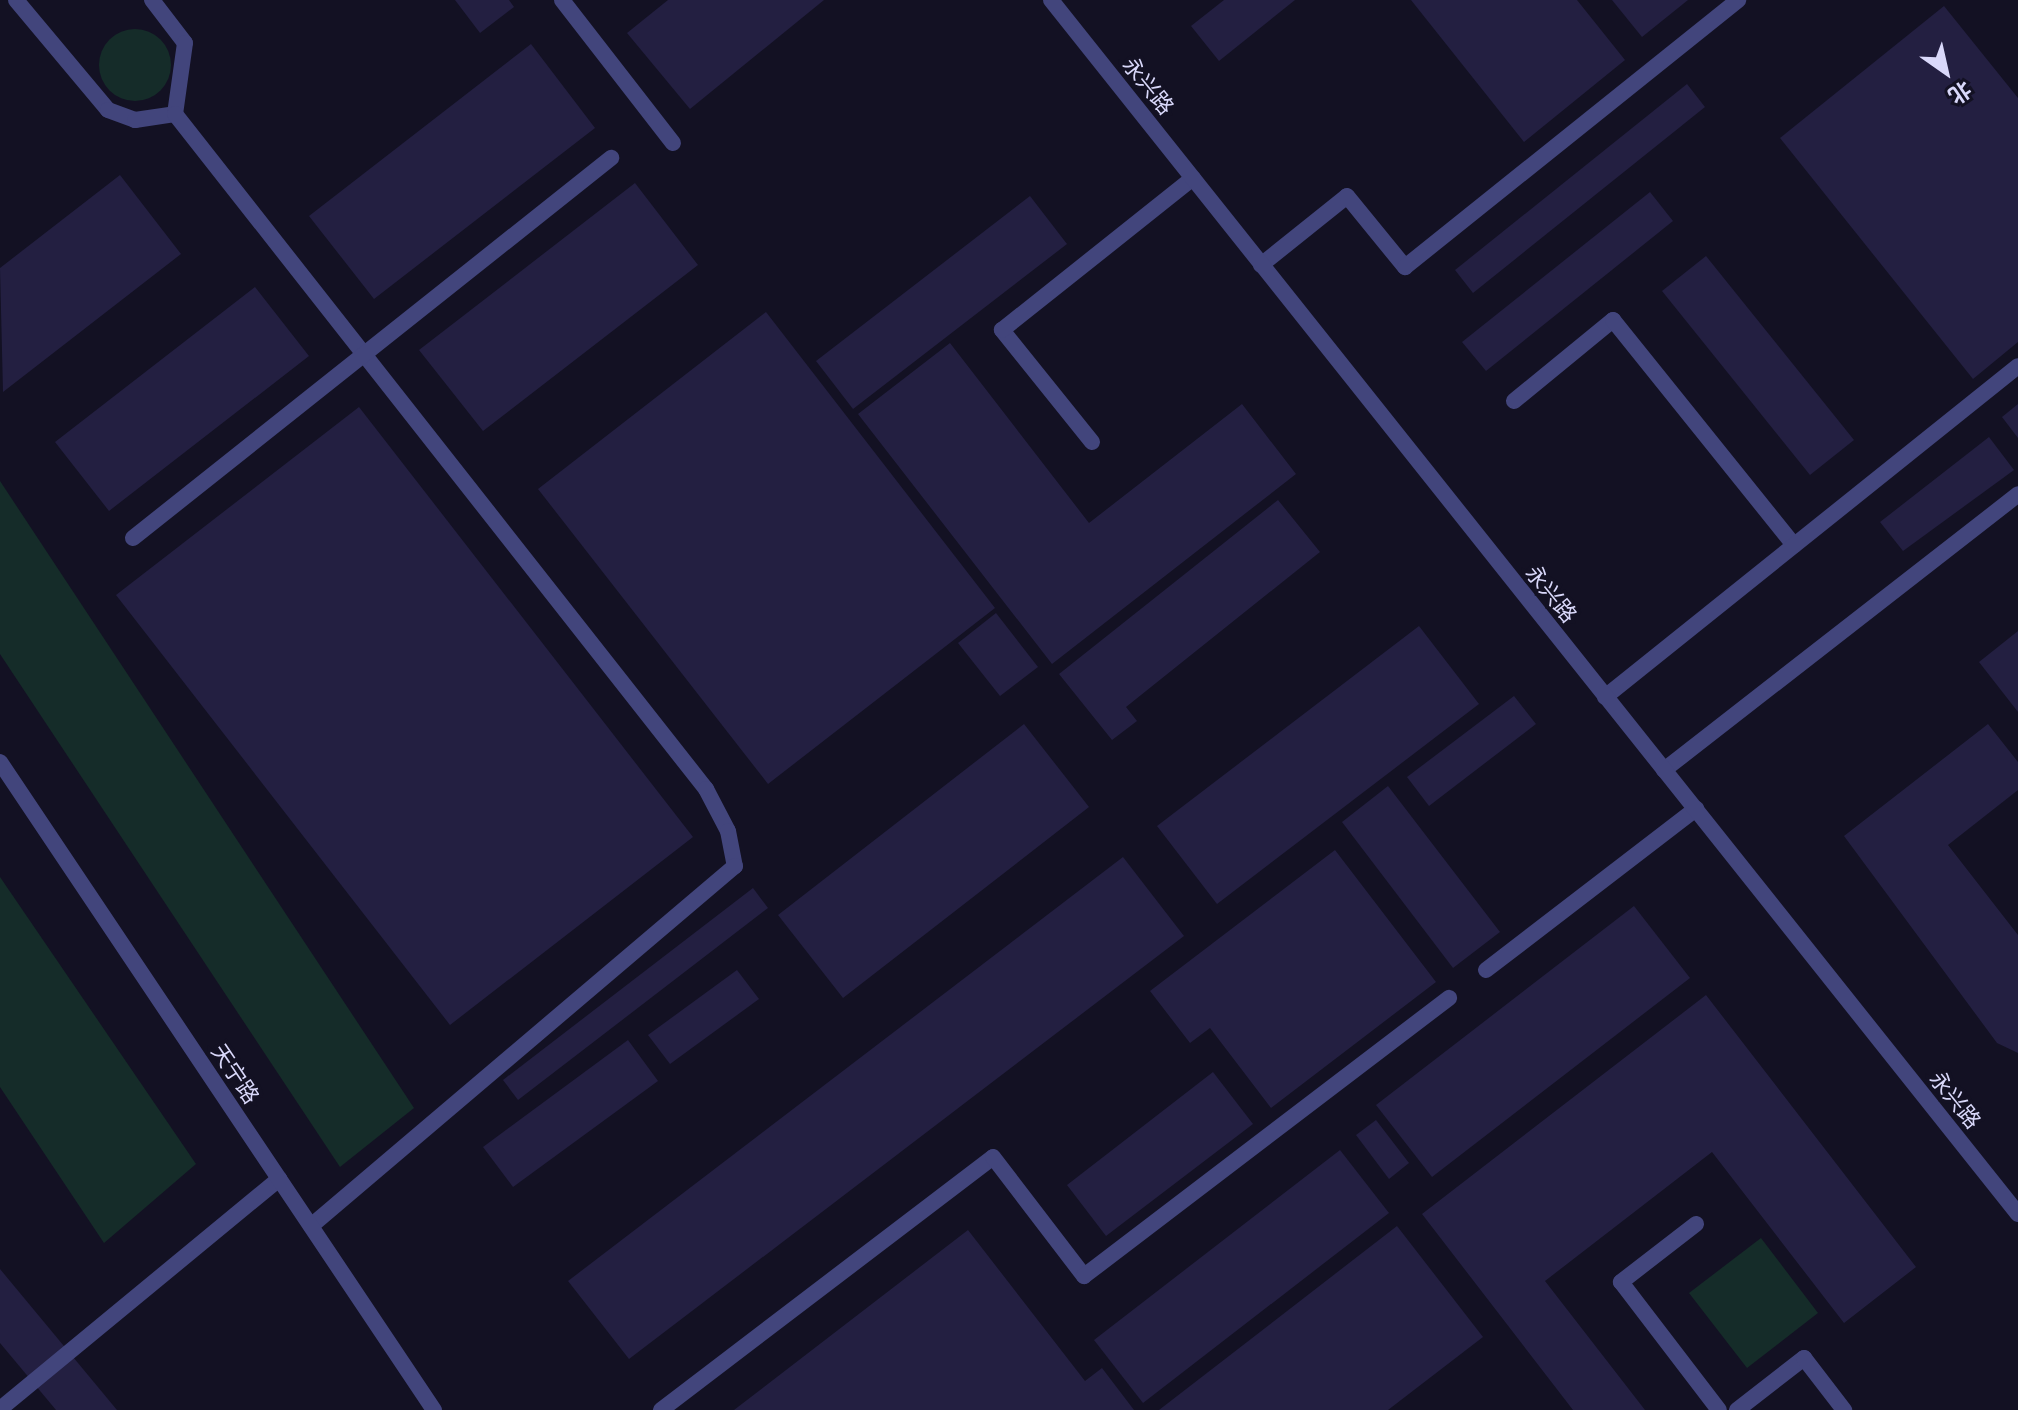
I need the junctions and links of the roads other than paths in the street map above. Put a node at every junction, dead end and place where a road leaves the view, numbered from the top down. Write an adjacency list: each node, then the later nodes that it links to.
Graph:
1 (16, 0): 6 (street)
2 (152, 0): 6 (street)
3 (562, 0): 7 (street)
4 (1051, 0): 9 (street, 永兴路)
5 (1738, 0): 10 (street)
6 (175, 114): 11 (street)
7 (673, 143)
8 (611, 158): 11 (street)
9 (1193, 178): 10 (street, 永兴路); 14 (street)
10 (1261, 265): 18 (street, 永兴路)
11 (364, 354): 16 (street); 27 (street)
12 (2018, 366): 17 (street)
13 (1514, 401): 17 (street)
14 (1092, 442)
15 (2018, 494): 20 (street)
16 (133, 538)
17 (1794, 545): 18 (street)
18 (1605, 697): 20 (street, 永兴路)
19 (0, 762): 24 (street, 天宁路)
20 (1664, 770): 21 (street, 永兴路)
21 (1696, 809): 22 (street); 25 (street, 永兴路)
22 (1486, 970)
23 (1449, 998): 30 (street)
24 (279, 1179): 27 (street, 天宁路); 28 (street)
25 (2018, 1214)
26 (1696, 1224): 31 (street)
27 (311, 1226): 29 (street, 天宁路)
28 (0, 1409)
29 (434, 1410)
30 (661, 1410)
31 (1719, 1410)
32 (1737, 1410): 33 (street)
33 (1844, 1410)

